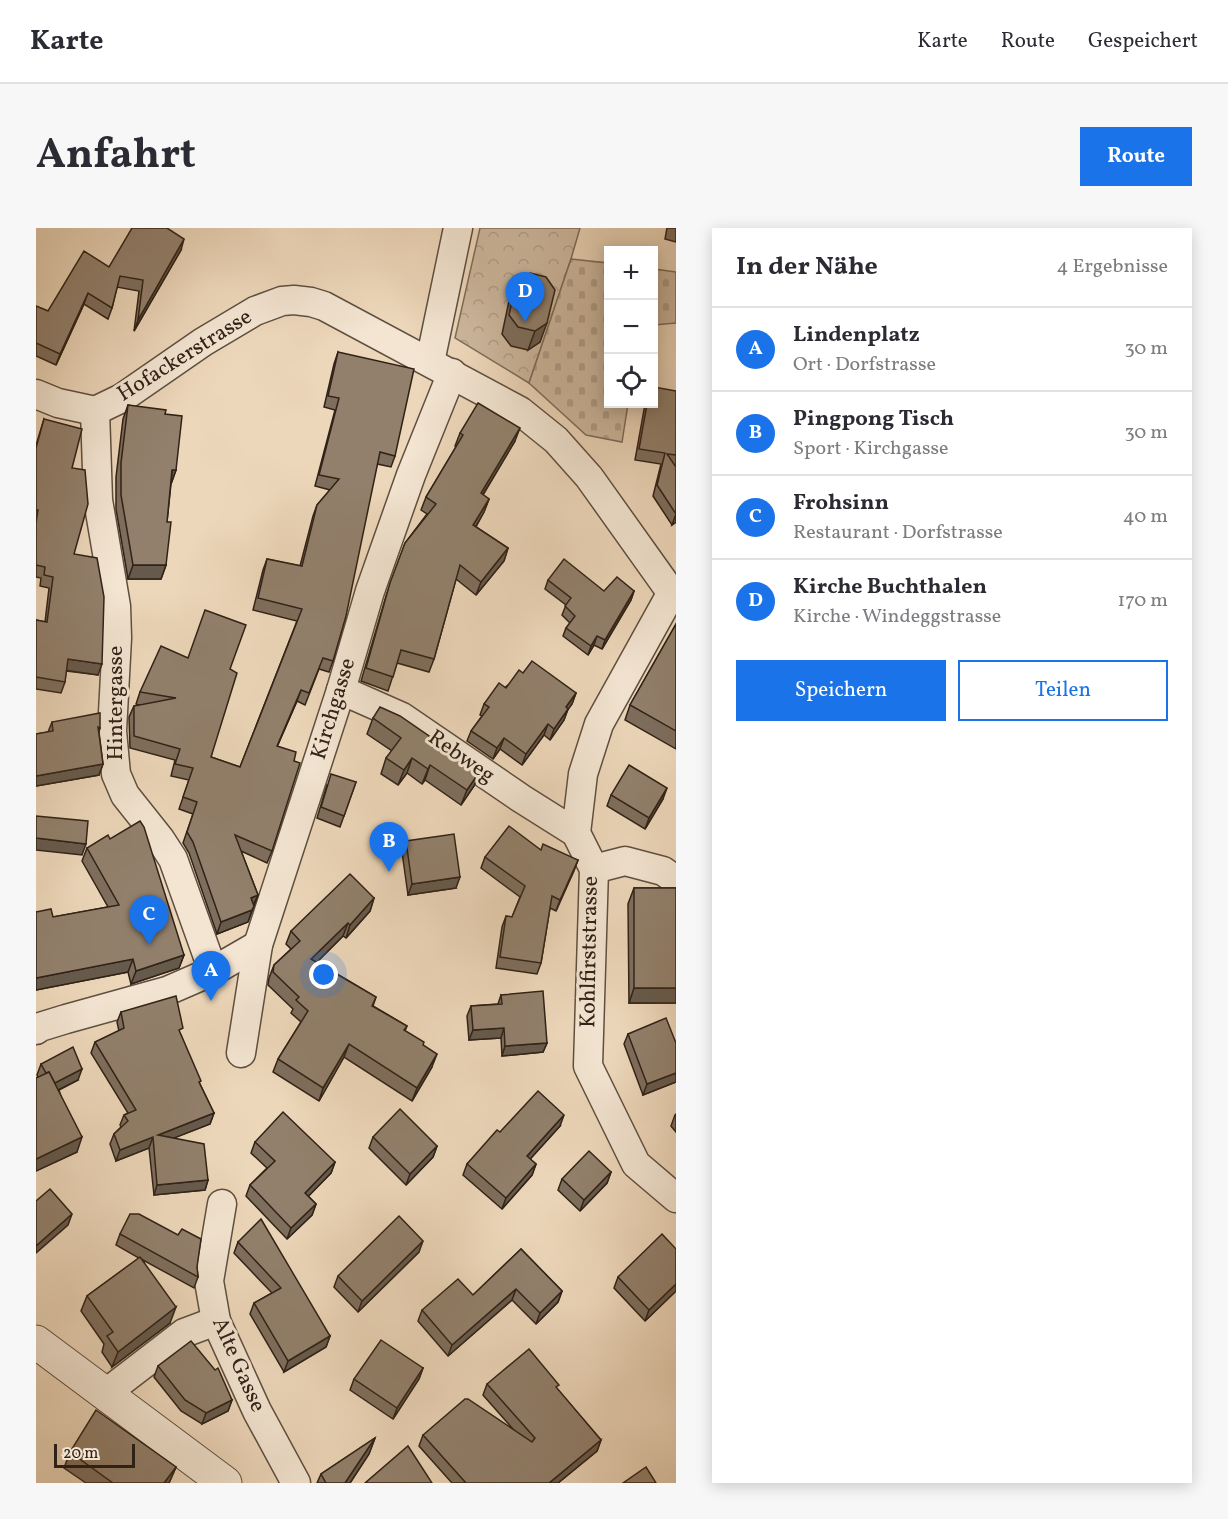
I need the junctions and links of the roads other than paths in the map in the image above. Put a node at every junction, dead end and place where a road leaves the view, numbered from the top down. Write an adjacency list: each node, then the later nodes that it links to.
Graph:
1 (458, 228): 2 (street, Kirchgasse)
2 (441, 368): 4 (street, Hofackerstrasse); 5 (street, Hofackerstrasse); 6 (street, Kirchgasse)
3 (36, 394): 4 (street, Hofackerstrasse)
4 (95, 411): 11 (street, Hintergasse)
5 (674, 597): 7 (street)
6 (340, 690): 7 (street, Rebweg); 10 (street, Kirchgasse)
7 (576, 832): 8 (street, Kohlfirststrasse)
8 (594, 869): 9 (street); 14 (street, Kohlfirststrasse)
9 (676, 880)
10 (258, 945): 11 (street); 13 (street, Kirchgasse)
11 (213, 971): 12 (street)
12 (36, 1030)
13 (241, 1053)
14 (676, 1198)
15 (222, 1204): 16 (street, Alte Gasse)
16 (216, 1321): 18 (street); 20 (street, Alte Gasse)
17 (39, 1350): 18 (street)
18 (106, 1393): 19 (street)
19 (225, 1483)
20 (296, 1483)

